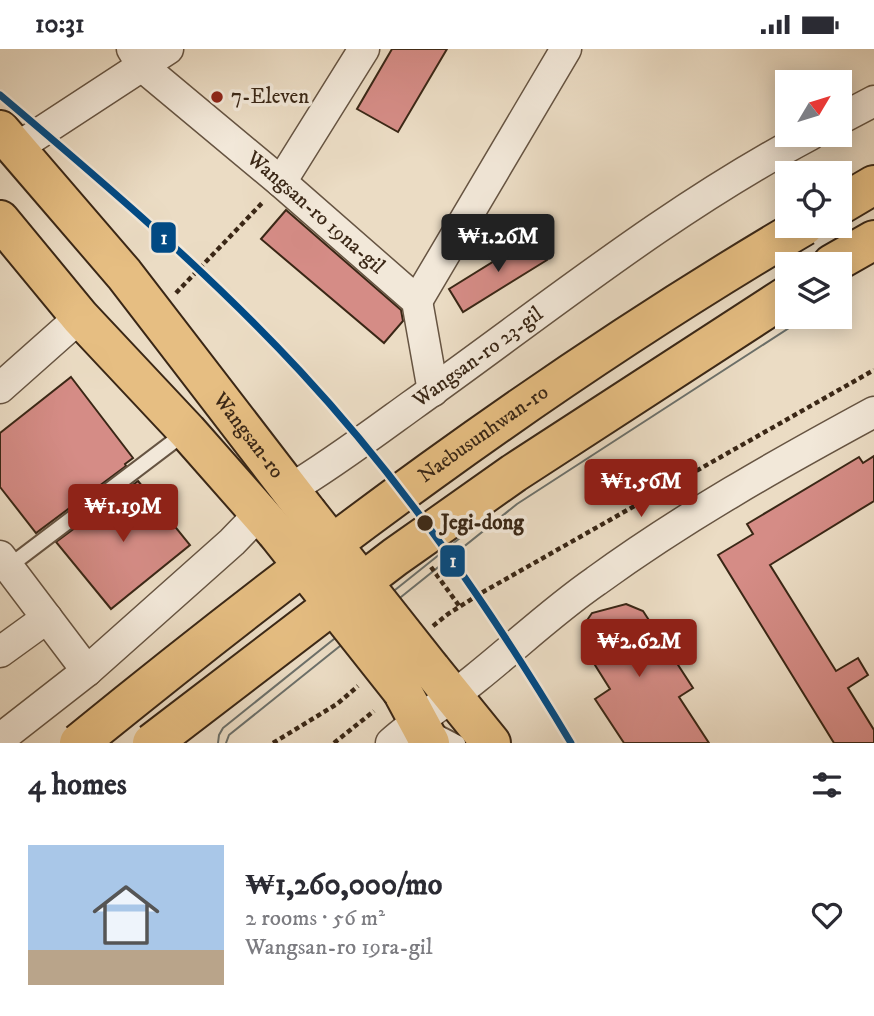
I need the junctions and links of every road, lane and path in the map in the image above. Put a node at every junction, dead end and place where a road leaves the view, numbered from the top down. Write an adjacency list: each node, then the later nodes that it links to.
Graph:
1 (168, 49): 4 (street)
2 (364, 49): 9 (street)
3 (566, 49): 17 (street)
4 (137, 58): 7 (street); 9 (street, Wangsan-ro 19na-gil)
5 (874, 101): 6 (street)
6 (852, 113)
7 (8, 140): 25 (main road, Wangsan-ro)
8 (787, 147): 22 (street, Wangsan-ro 23-gil)
9 (281, 182): 16 (path); 17 (street, Wangsan-ro 19na-gil)
10 (874, 185): 11 (main road)
11 (852, 198)
12 (0, 220): 19 (main road, Wangsan-ro)
13 (784, 238): 33 (main road, Naebusunhwan-ro, bridge)
14 (874, 240): 15 (main road)
15 (852, 253)
16 (168, 301)
17 (417, 301): 22 (street)
18 (775, 303): 34 (main road, bridge)
19 (80, 317): 21 (street); 24 (main road, Wangsan-ro)
20 (874, 370): 28 (path)
21 (0, 388)
22 (433, 391): 25 (street, Wangsan-ro 23-gil)
23 (874, 412): 31 (street)
24 (187, 431): 25 (main road, Wangsan-ro); 26 (lane)
25 (283, 512): 30 (street, Wangsan-ro 23-gil); 31 (main road, Wangsan-ro, bridge)
26 (4, 562): 27 (street)
27 (47, 618): 29 (street); 30 (street)
28 (428, 630)
29 (0, 652)
30 (87, 671): 32 (street, Wangsan-ro 23-gil)
31 (408, 706): 35 (path); 36 (path); 37 (lane, Wangsan-ro); 38 (main road, Wangsan-ro)
32 (0, 739)
33 (79, 743)
34 (152, 743)
35 (273, 743)
36 (334, 743)
37 (457, 743)
38 (491, 743)

